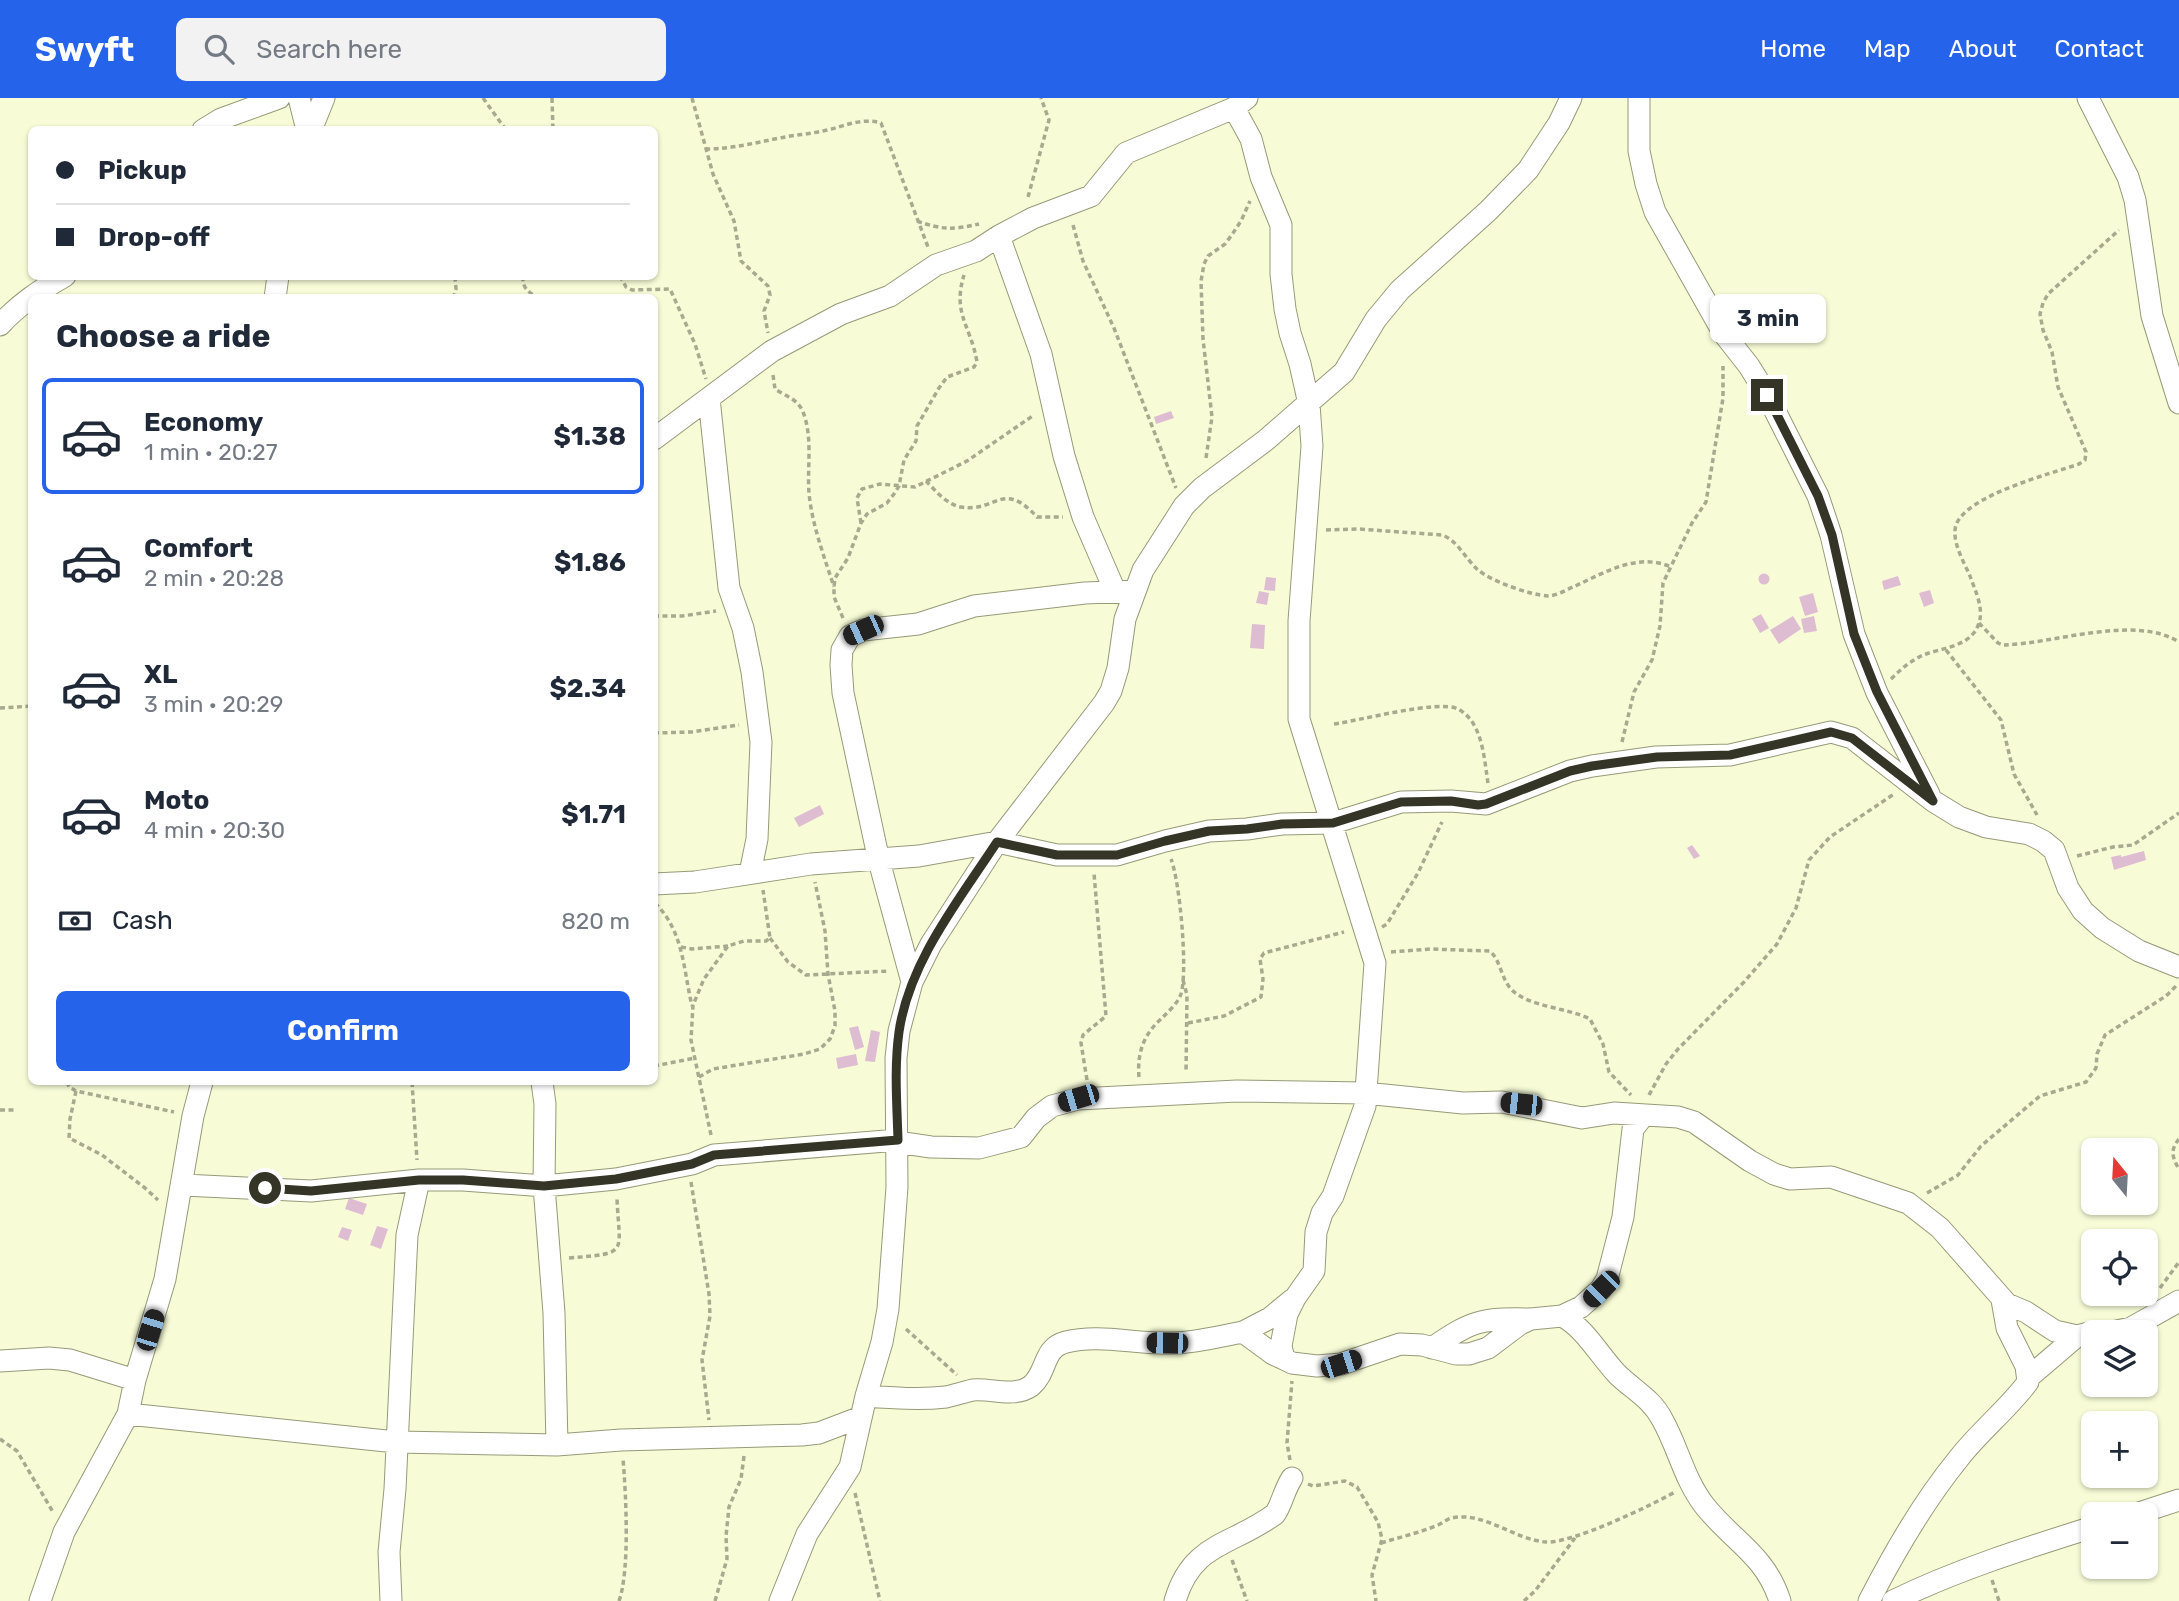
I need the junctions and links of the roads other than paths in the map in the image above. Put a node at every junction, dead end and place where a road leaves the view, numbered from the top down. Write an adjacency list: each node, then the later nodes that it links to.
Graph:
1 (279, 98): 8 (street)
2 (299, 98): 9 (street)
3 (324, 98): 10 (street)
4 (1571, 98): 18 (street)
5 (1639, 98): 21 (street)
6 (2088, 98): 17 (street)
7 (1241, 103): 11 (street); 18 (street)
8 (209, 126)
9 (308, 126)
10 (311, 126)
11 (992, 229): 16 (street); 20 (street)
12 (59, 280): 13 (street)
13 (37, 294)
14 (28, 299): 15 (street)
15 (0, 325)
16 (709, 398): 19 (street); 25 (street)
17 (2179, 403)
18 (1309, 404): 20 (street); 22 (street)
19 (658, 436)
20 (1125, 591): 23 (street); 24 (street)
21 (1933, 801): 22 (street); 27 (street)
22 (1333, 823): 23 (street); 31 (street)
23 (997, 842): 24 (street); 28 (street)
24 (879, 861): 25 (street); 28 (street)
25 (756, 873): 26 (street)
26 (658, 884)
27 (2179, 967)
28 (911, 976): 33 (street)
29 (201, 1085): 35 (street)
30 (542, 1085): 36 (street)
31 (1365, 1093): 32 (street); 33 (street); 37 (street)
32 (1637, 1116): 38 (street); 40 (street)
33 (898, 1141): 36 (street); 51 (street)
34 (419, 1180): 35 (street); 36 (street); 54 (street)
35 (183, 1185): 50 (street)
36 (544, 1186): 55 (street)
37 (1295, 1298): 43 (street); 47 (street)
38 (2002, 1300): 44 (street); 49 (street)
39 (2179, 1301): 42 (street)
40 (1562, 1316): 41 (street); 64 (street)
41 (1531, 1319): 46 (street); 46 (street)
42 (2145, 1320)
43 (1242, 1332): 47 (street); 51 (street)
44 (2081, 1334)
45 (2081, 1337): 49 (street)
46 (1432, 1348): 47 (street)
47 (1288, 1361)
48 (0, 1362): 50 (street)
49 (2029, 1377): 65 (street)
50 (135, 1380): 52 (street)
51 (866, 1396): 53 (street)
52 (128, 1414): 54 (street); 60 (street)
53 (861, 1418): 55 (street); 62 (street)
54 (396, 1441): 55 (street); 61 (street)
55 (557, 1445)
56 (1292, 1478): 63 (street)
57 (2179, 1500): 58 (street)
58 (2158, 1507)
59 (2081, 1531): 66 (street)
60 (40, 1601)
61 (391, 1601)
62 (780, 1601)
63 (1175, 1601)
64 (1780, 1601)
65 (1869, 1601)
66 (1893, 1601)

